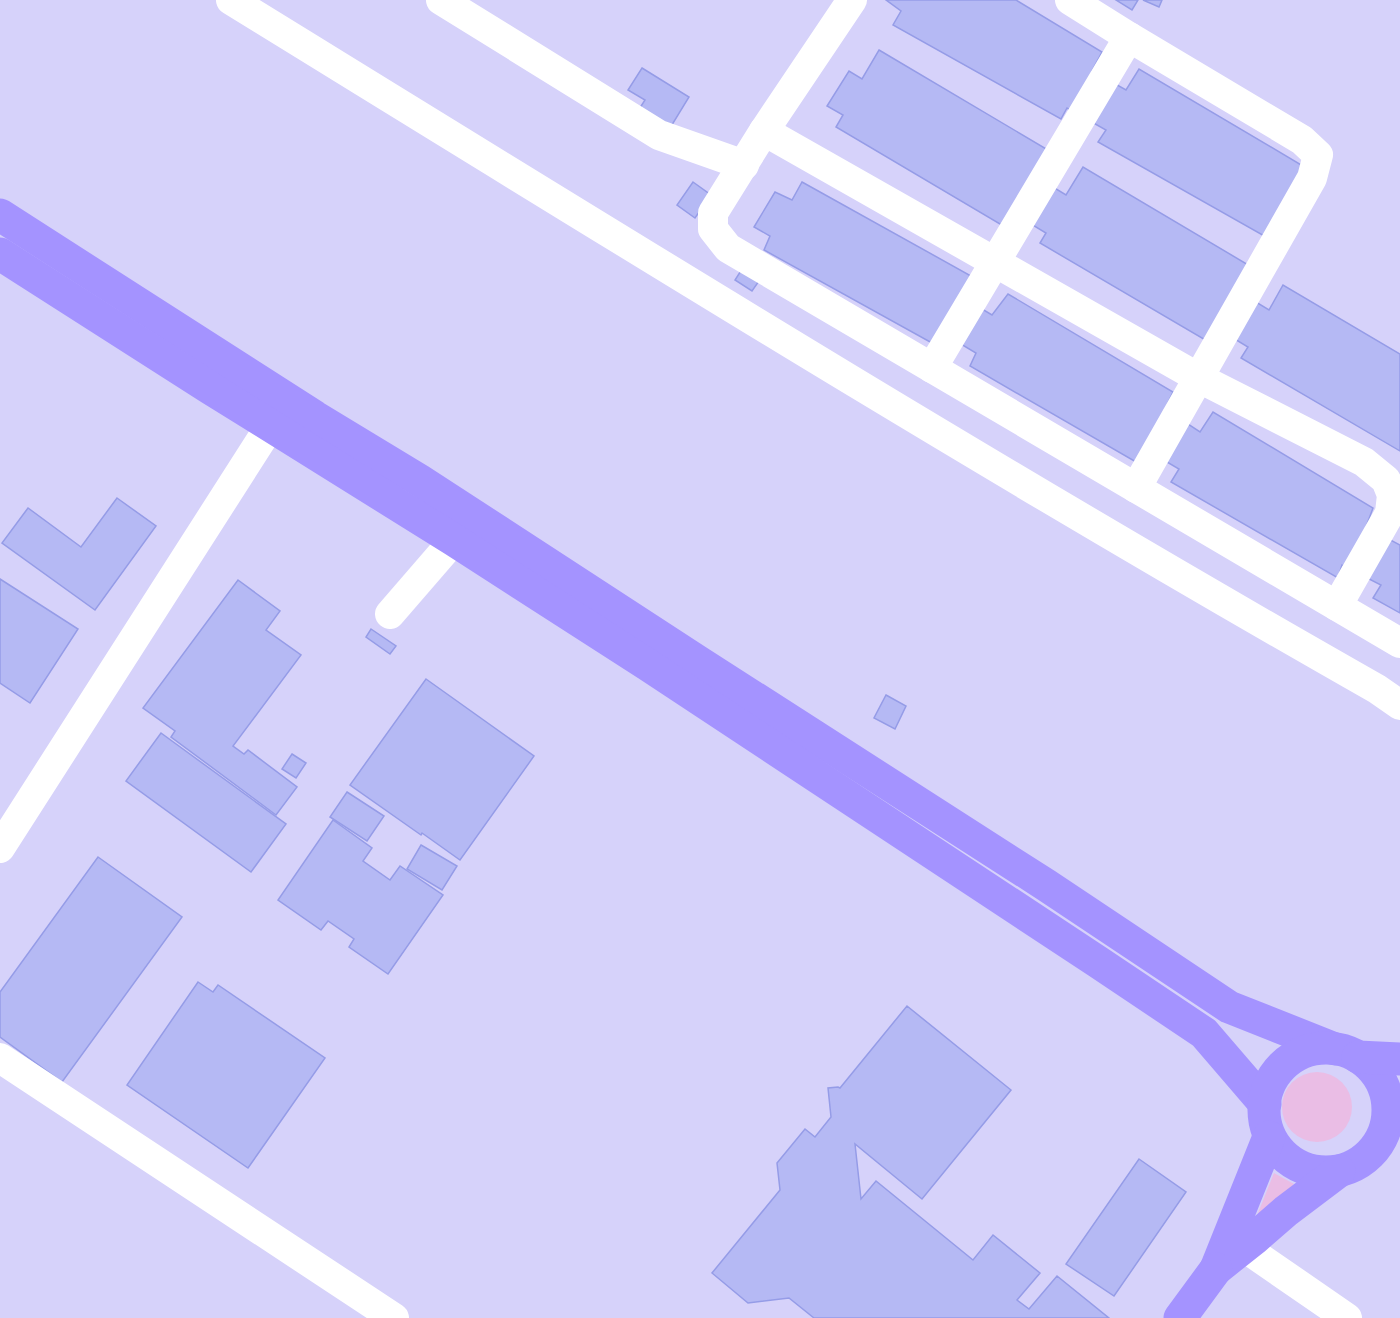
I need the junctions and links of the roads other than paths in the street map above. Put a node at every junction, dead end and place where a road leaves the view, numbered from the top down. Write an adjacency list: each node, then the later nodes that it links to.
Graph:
1 (231, 0): 19 (street)
2 (441, 0): 7 (street)
3 (852, 0): 6 (street)
4 (1070, 0): 5 (street)
5 (1129, 37): 10 (street); 12 (street)
6 (764, 131): 7 (street); 10 (street)
7 (744, 165): 11 (street)
8 (0, 215): 13 (main road)
9 (0, 254): 13 (main road)
10 (995, 262): 11 (street); 12 (street)
11 (932, 368): 14 (street)
12 (1199, 378): 14 (street); 16 (street)
13 (279, 413): 15 (main road); 20 (street)
14 (1136, 488): 16 (street)
15 (463, 527): 17 (street); 21 (main road); 24 (main road)
16 (1337, 606): 18 (street)
17 (390, 614)
18 (1400, 643)
19 (1400, 705)
20 (0, 848)
21 (1346, 1053): 23 (main road); 24 (main road); 25 (main road)
22 (0, 1058): 30 (street)
23 (1400, 1059)
24 (1264, 1104): 26 (main road)
25 (1393, 1126): 27 (main road)
26 (1269, 1137): 27 (main road); 29 (main road)
27 (1340, 1171): 28 (main road)
28 (1244, 1247): 29 (main road); 32 (street)
29 (1216, 1269): 31 (main road)
30 (394, 1318)
31 (1180, 1318)
32 (1347, 1318)

